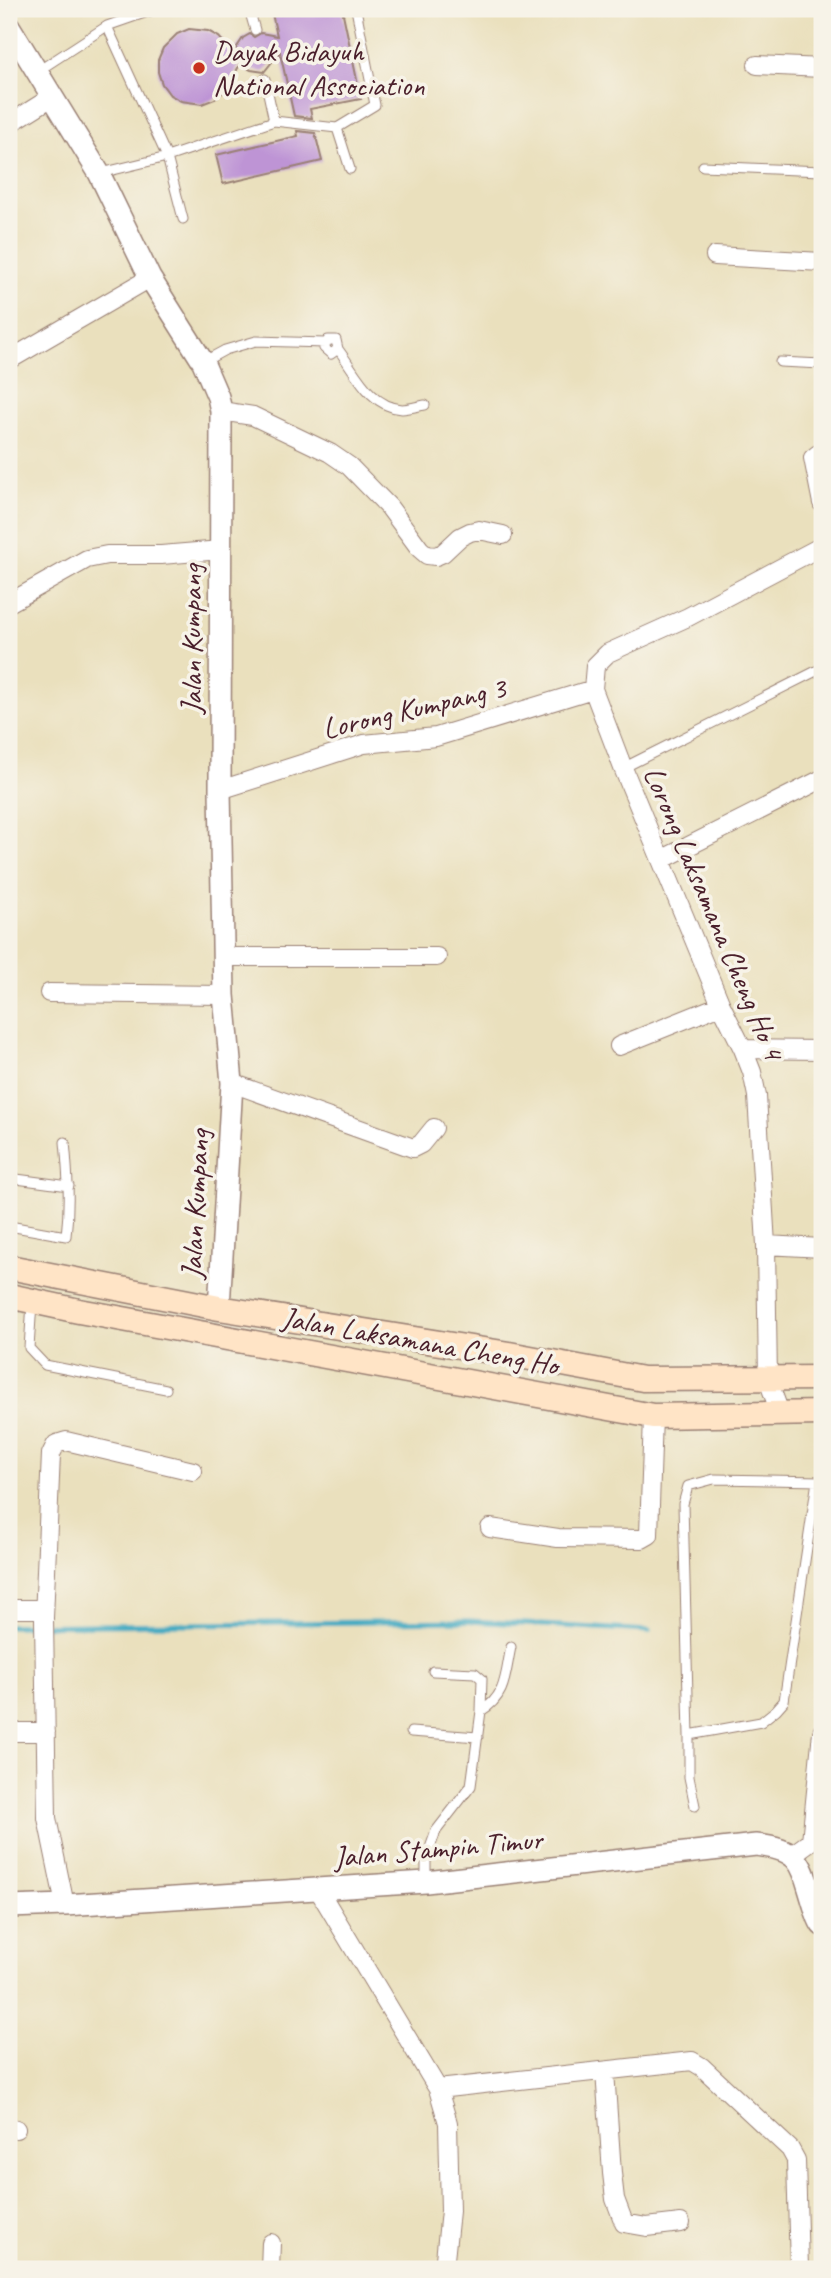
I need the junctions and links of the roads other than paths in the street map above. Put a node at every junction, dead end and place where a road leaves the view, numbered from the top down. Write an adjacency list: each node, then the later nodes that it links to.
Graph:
1 (156, 9): 5 (lane)
2 (249, 9): 6 (lane)
3 (356, 9): 14 (lane)
4 (9, 26): 9 (street, Jalan Kumpang)
5 (107, 26): 9 (lane); 15 (lane)
6 (254, 30)
7 (757, 65): 8 (street)
8 (822, 68)
9 (37, 72): 11 (street, Jalan Kumpang)
10 (265, 79): 12 (lane)
11 (52, 97): 13 (street); 19 (street, Jalan Kumpang)
12 (274, 121): 14 (lane); 15 (lane)
13 (9, 124)
14 (337, 128): 17 (lane)
15 (167, 157): 19 (lane); 20 (lane)
16 (703, 166): 18 (lane)
17 (350, 169)
18 (822, 171)
19 (99, 173): 23 (street, Jalan Kumpang)
20 (183, 219)
21 (715, 256): 22 (street)
22 (822, 262)
23 (150, 278): 24 (street); 25 (street, Jalan Kumpang)
24 (9, 360)
25 (203, 362): 28 (lane); 29 (street, Jalan Kumpang)
26 (780, 362): 27 (lane)
27 (822, 364)
28 (425, 405)
29 (221, 411): 32 (street); 34 (street, Jalan Kumpang)
30 (822, 454): 31 (street)
31 (822, 503)
32 (503, 534)
33 (822, 546): 37 (street)
34 (221, 550): 35 (street); 40 (street, Jalan Kumpang)
35 (9, 603)
36 (822, 668): 38 (lane)
37 (593, 689): 38 (street, Lorong Laksamana Cheng Ho 4); 40 (street, Lorong Kumpang 3)
38 (623, 768): 41 (street, Lorong Laksamana Cheng Ho 4)
39 (822, 779): 41 (street)
40 (220, 790): 42 (street, Jalan Kumpang)
41 (661, 860): 46 (street, Lorong Laksamana Cheng Ho 4)
42 (224, 957): 43 (street); 45 (street, Jalan Kumpang)
43 (437, 957)
44 (49, 993): 45 (street)
45 (224, 995): 50 (street, Jalan Kumpang)
46 (721, 1005): 47 (street); 48 (street, Lorong Laksamana Cheng Ho 4)
47 (619, 1046)
48 (743, 1049): 49 (street); 56 (street, Lorong Laksamana Cheng Ho 4)
49 (822, 1050)
50 (232, 1083): 51 (street); 60 (street, Jalan Kumpang)
51 (434, 1128)
52 (65, 1142): 54 (lane)
53 (9, 1178): 54 (lane)
54 (69, 1186): 55 (lane)
55 (9, 1226)
56 (766, 1245): 57 (street); 62 (street, Lorong Laksamana Cheng Ho 4)
57 (822, 1248)
58 (9, 1267): 60 (main road, Jalan Laksamana Cheng Ho)
59 (21, 1298): 63 (lane); 66 (main road, Jalan Laksamana Cheng Ho)
60 (219, 1308): 62 (main road, Jalan Laksamana Cheng Ho)
61 (822, 1378): 62 (main road, Jalan Laksamana Cheng Ho)
62 (768, 1380): 64 (street, Lorong Laksamana Cheng Ho 4)
63 (166, 1389)
64 (780, 1413): 65 (main road, Jalan Laksamana Cheng Ho); 66 (main road, Jalan Laksamana Cheng Ho)
65 (822, 1413)
66 (653, 1416): 69 (street)
67 (193, 1471): 71 (street)
68 (820, 1481): 79 (lane); 79 (lane)
69 (490, 1528)
70 (9, 1609): 71 (street)
71 (44, 1614): 76 (street)
72 (511, 1647): 74 (lane)
73 (433, 1671): 74 (lane)
74 (481, 1711): 80 (lane)
75 (9, 1732): 76 (street)
76 (46, 1732): 86 (street)
77 (411, 1732): 80 (lane)
78 (822, 1732): 82 (street)
79 (689, 1735): 81 (lane)
80 (478, 1737): 83 (lane)
81 (695, 1807)
82 (793, 1854): 83 (street, Jalan Stampin Timur); 85 (street)
83 (426, 1882): 84 (street, Jalan Stampin Timur)
84 (318, 1889): 86 (street, Jalan Stampin Timur); 90 (street)
85 (817, 1900): 88 (street)
86 (65, 1905): 87 (street, Jalan Stampin Timur)
87 (9, 1907)
88 (822, 1925)
89 (605, 2071): 90 (street); 91 (street); 95 (street)
90 (438, 2089): 94 (street)
91 (681, 2223)
92 (271, 2243): 93 (street)
93 (270, 2269)
94 (444, 2269)
95 (799, 2269)

